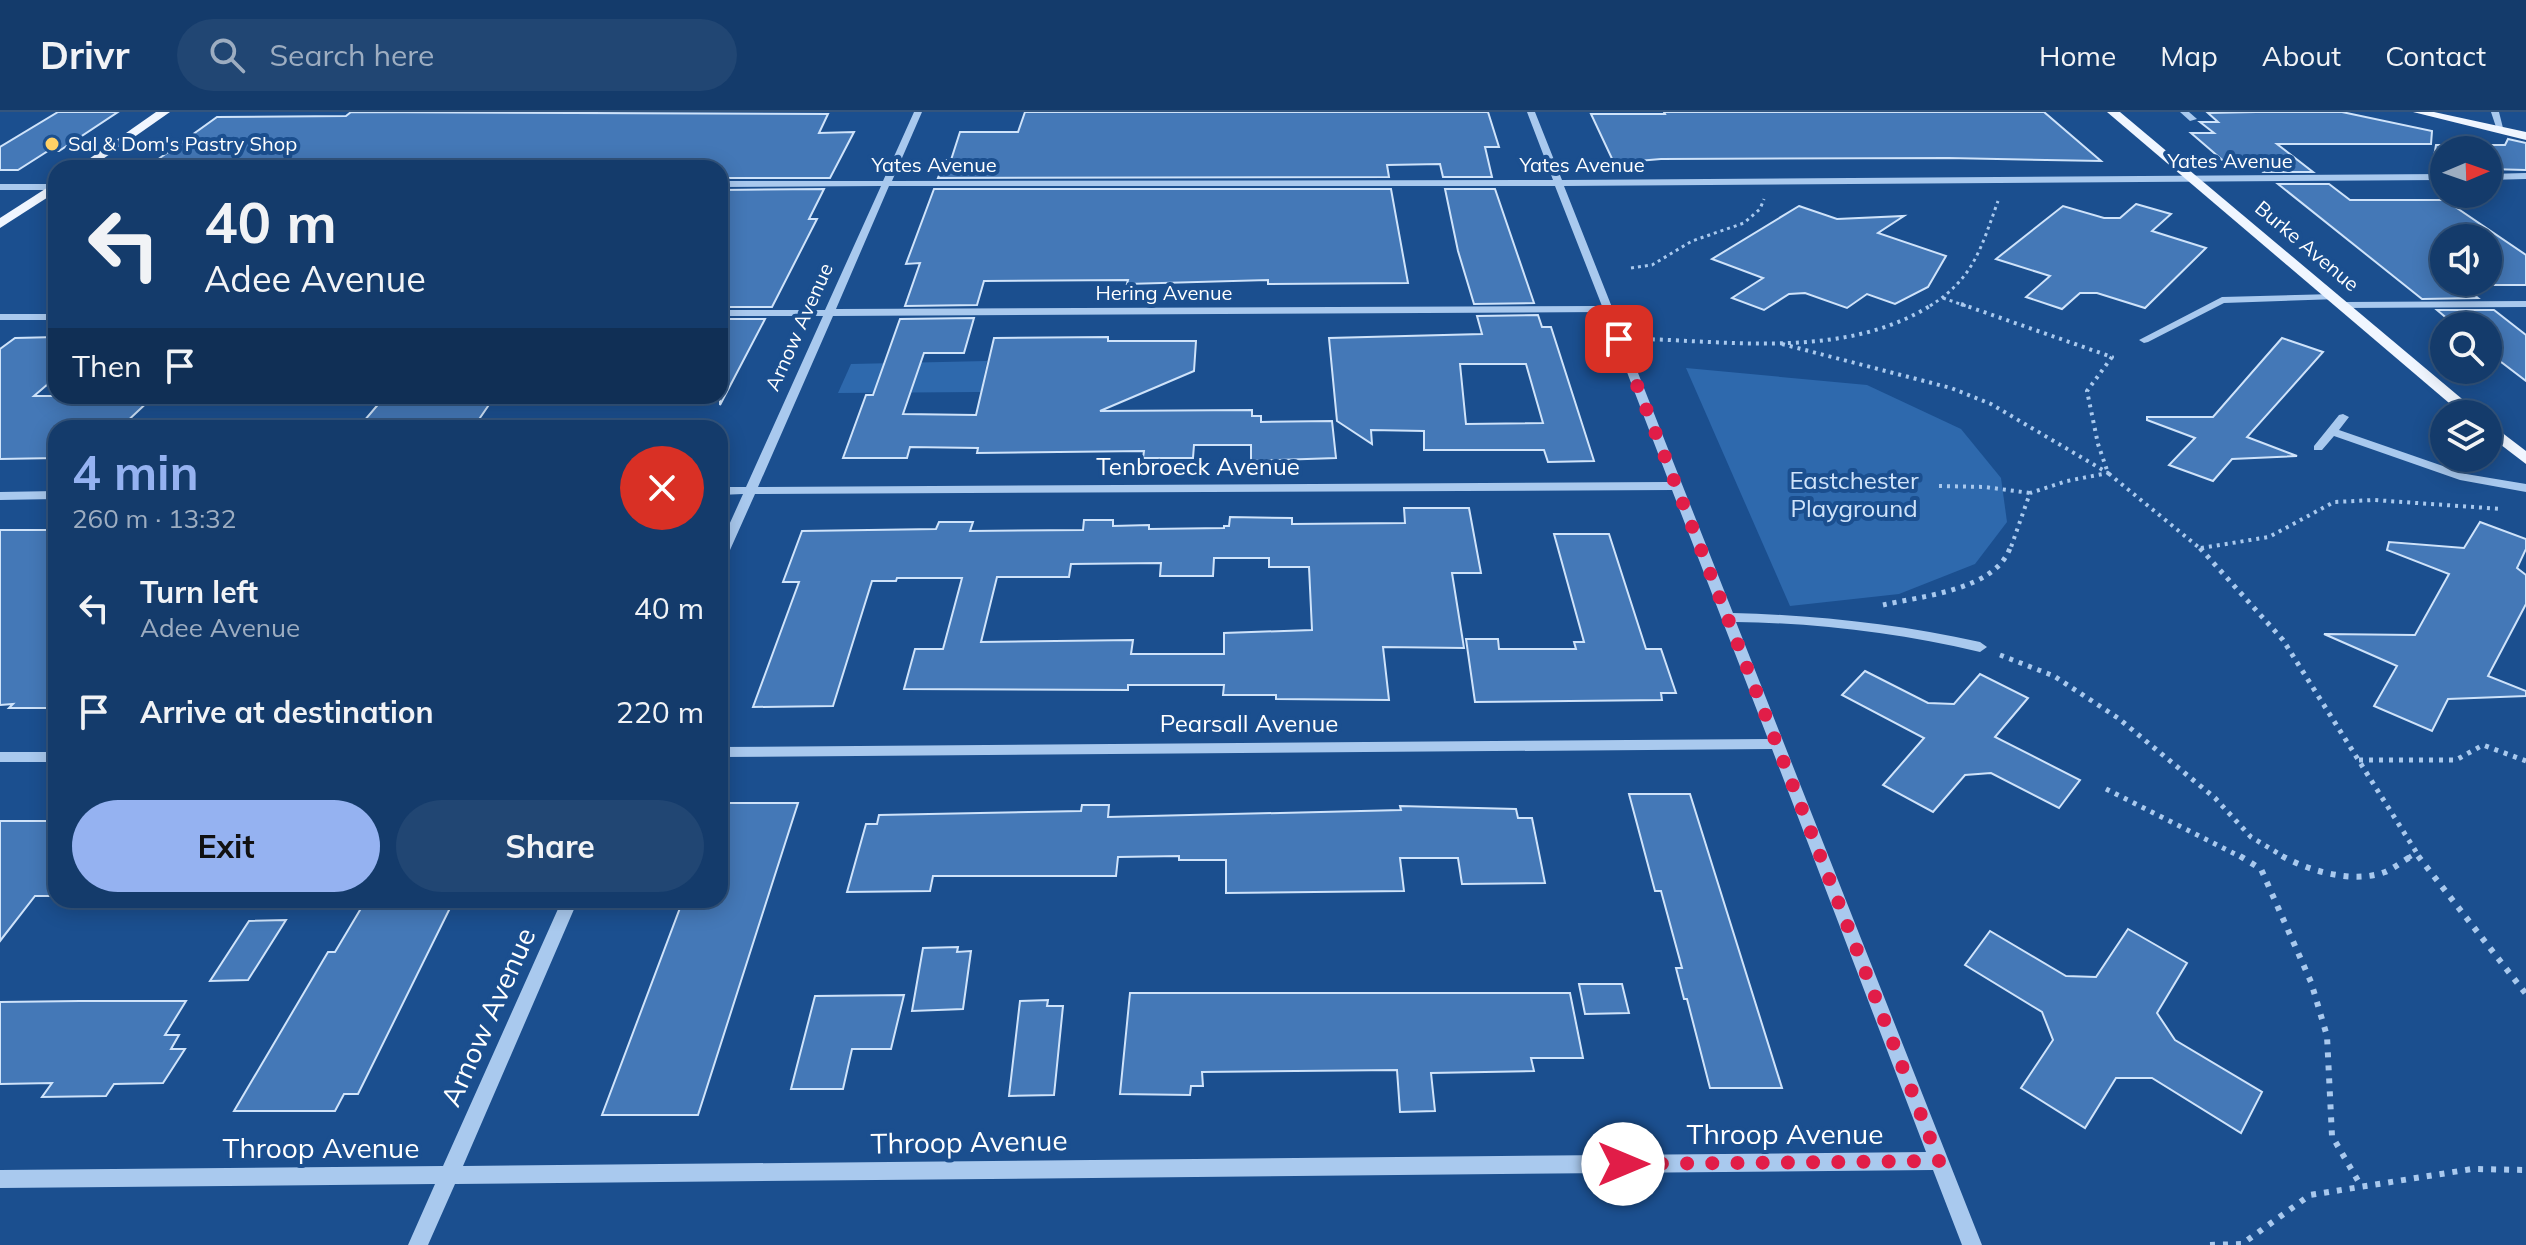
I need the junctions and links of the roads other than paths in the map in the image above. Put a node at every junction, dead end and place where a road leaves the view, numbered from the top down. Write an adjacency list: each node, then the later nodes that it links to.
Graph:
1 (164, 112): 11 (main road)
2 (918, 112): 16 (street, Arnow Avenue)
3 (1531, 112): 17 (street)
4 (2113, 112): 15 (main road, Burke Avenue)
5 (2184, 112): 8 (street)
6 (2419, 112): 9 (main road)
7 (2495, 112): 9 (street)
8 (2193, 119)
9 (2501, 130): 10 (main road)
10 (2526, 136)
11 (94, 160)
12 (2526, 176): 14 (street)
13 (2430, 177): 15 (street, Yates Avenue)
14 (2502, 177)
15 (2193, 179): 17 (street, Yates Avenue); 23 (main road, Burke Avenue)
16 (886, 183): 17 (street, Yates Avenue); 18 (street, Yates Avenue); 27 (street, Arnow Avenue)
17 (1559, 183): 25 (street)
18 (728, 184)
19 (0, 187): 20 (street)
20 (48, 187)
21 (48, 192): 22 (main road)
22 (0, 224)
23 (2339, 301): 24 (street); 30 (street); 31 (main road, Burke Avenue)
24 (2526, 304)
25 (1608, 309): 27 (street, Hering Avenue); 37 (street)
26 (728, 313): 27 (street, Hering Avenue)
27 (829, 313): 40 (street, Arnow Avenue)
28 (0, 317): 29 (street)
29 (48, 317)
30 (2144, 340)
31 (2456, 400)
32 (2343, 417): 33 (street)
33 (2332, 431): 35 (street); 38 (street)
34 (2502, 439): 36 (main road)
35 (2318, 448)
36 (2526, 459)
37 (1675, 486): 40 (street, Tenbroeck Avenue); 44 (street)
38 (2526, 488)
39 (728, 491): 40 (street, Tenbroeck Avenue)
40 (751, 491): 43 (street, Arnow Avenue)
41 (48, 495): 42 (street)
42 (0, 496)
43 (728, 541)
44 (1727, 617): 45 (street); 46 (street)
45 (1980, 647)
46 (1777, 744): 47 (street, Pearsall Avenue); 51 (street)
47 (728, 752)
48 (0, 757): 49 (street)
49 (48, 757)
50 (566, 908): 52 (street, Arnow Avenue)
51 (1939, 1161): 52 (street, Throop Avenue); 55 (street)
52 (449, 1175): 53 (street, Throop Avenue); 54 (street, Arnow Avenue)
53 (0, 1179)
54 (418, 1245)
55 (1972, 1245)

